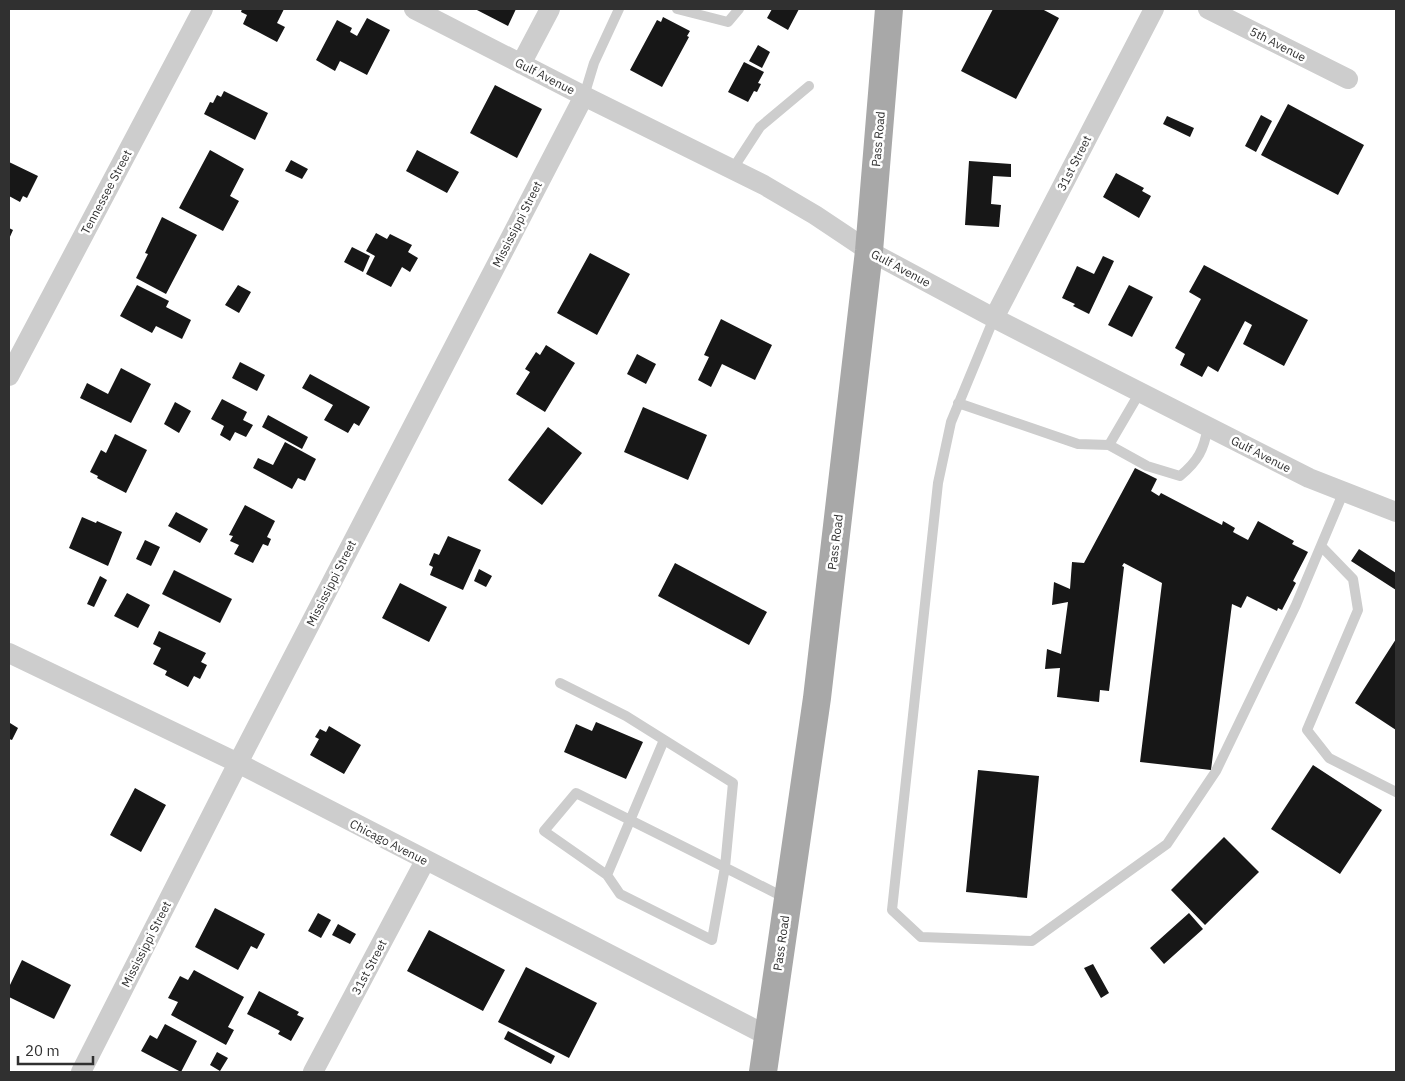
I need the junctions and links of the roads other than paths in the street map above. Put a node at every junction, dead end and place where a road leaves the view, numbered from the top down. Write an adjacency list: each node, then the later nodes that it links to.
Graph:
1 (203, 9): 17 (street, Tennessee Street)
2 (414, 9): 10 (street, Gulf Avenue)
3 (550, 9): 10 (street)
4 (619, 9): 13 (lane)
5 (677, 9): 6 (lane)
6 (739, 9)
7 (889, 9): 15 (main road, Pass Road)
8 (1154, 9): 16 (street, 31st Street)
9 (1208, 9): 11 (street, 5th Avenue)
10 (521, 64): 13 (street, Gulf Avenue)
11 (1348, 79)
12 (809, 86): 14 (lane)
13 (584, 96): 14 (street, Gulf Avenue); 28 (street, Mississippi Street)
14 (732, 170): 15 (street, Gulf Avenue)
15 (869, 251): 16 (street, Gulf Avenue); 34 (main road, Pass Road)
16 (994, 318): 18 (street, Gulf Avenue); 19 (lane)
17 (9, 376)
18 (1140, 392): 20 (street, Gulf Avenue); 21 (lane)
19 (958, 403): 21 (lane); 24 (lane)
20 (1208, 426): 21 (lane); 22 (street, Gulf Avenue)
21 (1109, 445)
22 (1344, 491): 23 (street, Gulf Avenue); 24 (lane)
23 (1396, 512)
24 (1321, 546): 29 (lane)
25 (9, 653): 28 (street, Chicago Avenue)
26 (560, 683): 27 (lane)
27 (664, 740): 30 (lane); 32 (lane)
28 (238, 763): 31 (street, Chicago Avenue); 36 (street, Mississippi Street)
29 (1396, 792)
30 (631, 820): 32 (lane); 33 (lane); 33 (lane)
31 (425, 861): 35 (street, Chicago Avenue); 37 (street, 31st Street)
32 (725, 867): 33 (lane); 34 (lane)
33 (607, 875)
34 (788, 899): 35 (main road, Pass Road)
35 (768, 1036): 38 (main road, Pass Road)
36 (81, 1072)
37 (313, 1072)
38 (763, 1072)

